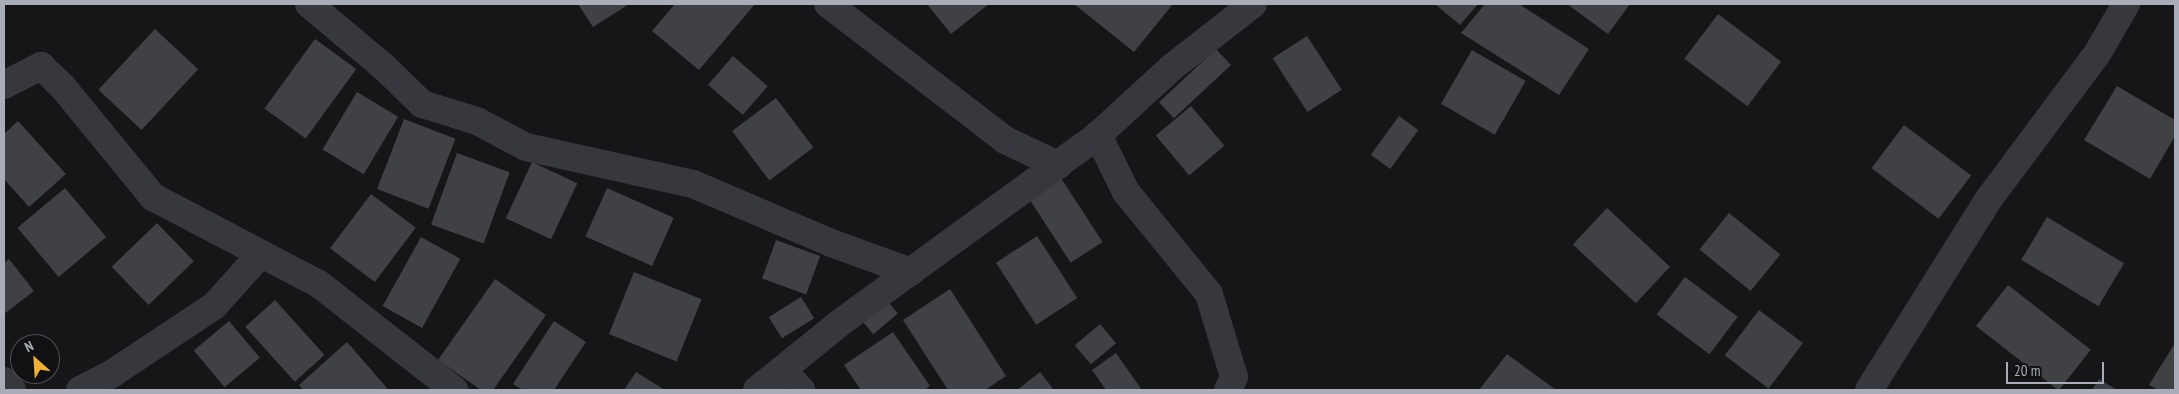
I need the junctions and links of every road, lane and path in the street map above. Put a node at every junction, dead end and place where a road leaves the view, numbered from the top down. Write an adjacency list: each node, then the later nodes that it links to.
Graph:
1 (309, 4): 9 (street)
2 (828, 4): 7 (street)
3 (1253, 4): 6 (street)
4 (2126, 4): 18 (street)
5 (4, 85): 8 (street)
6 (1098, 135): 7 (street); 17 (street)
7 (1058, 165): 9 (street)
8 (260, 255): 13 (street); 14 (street)
9 (911, 272): 10 (street)
10 (782, 370): 15 (street); 16 (street)
11 (4, 381): 12 (street)
12 (12, 390)
13 (80, 390)
14 (454, 390)
15 (757, 390)
16 (802, 390)
17 (1228, 390)
18 (1869, 390)

